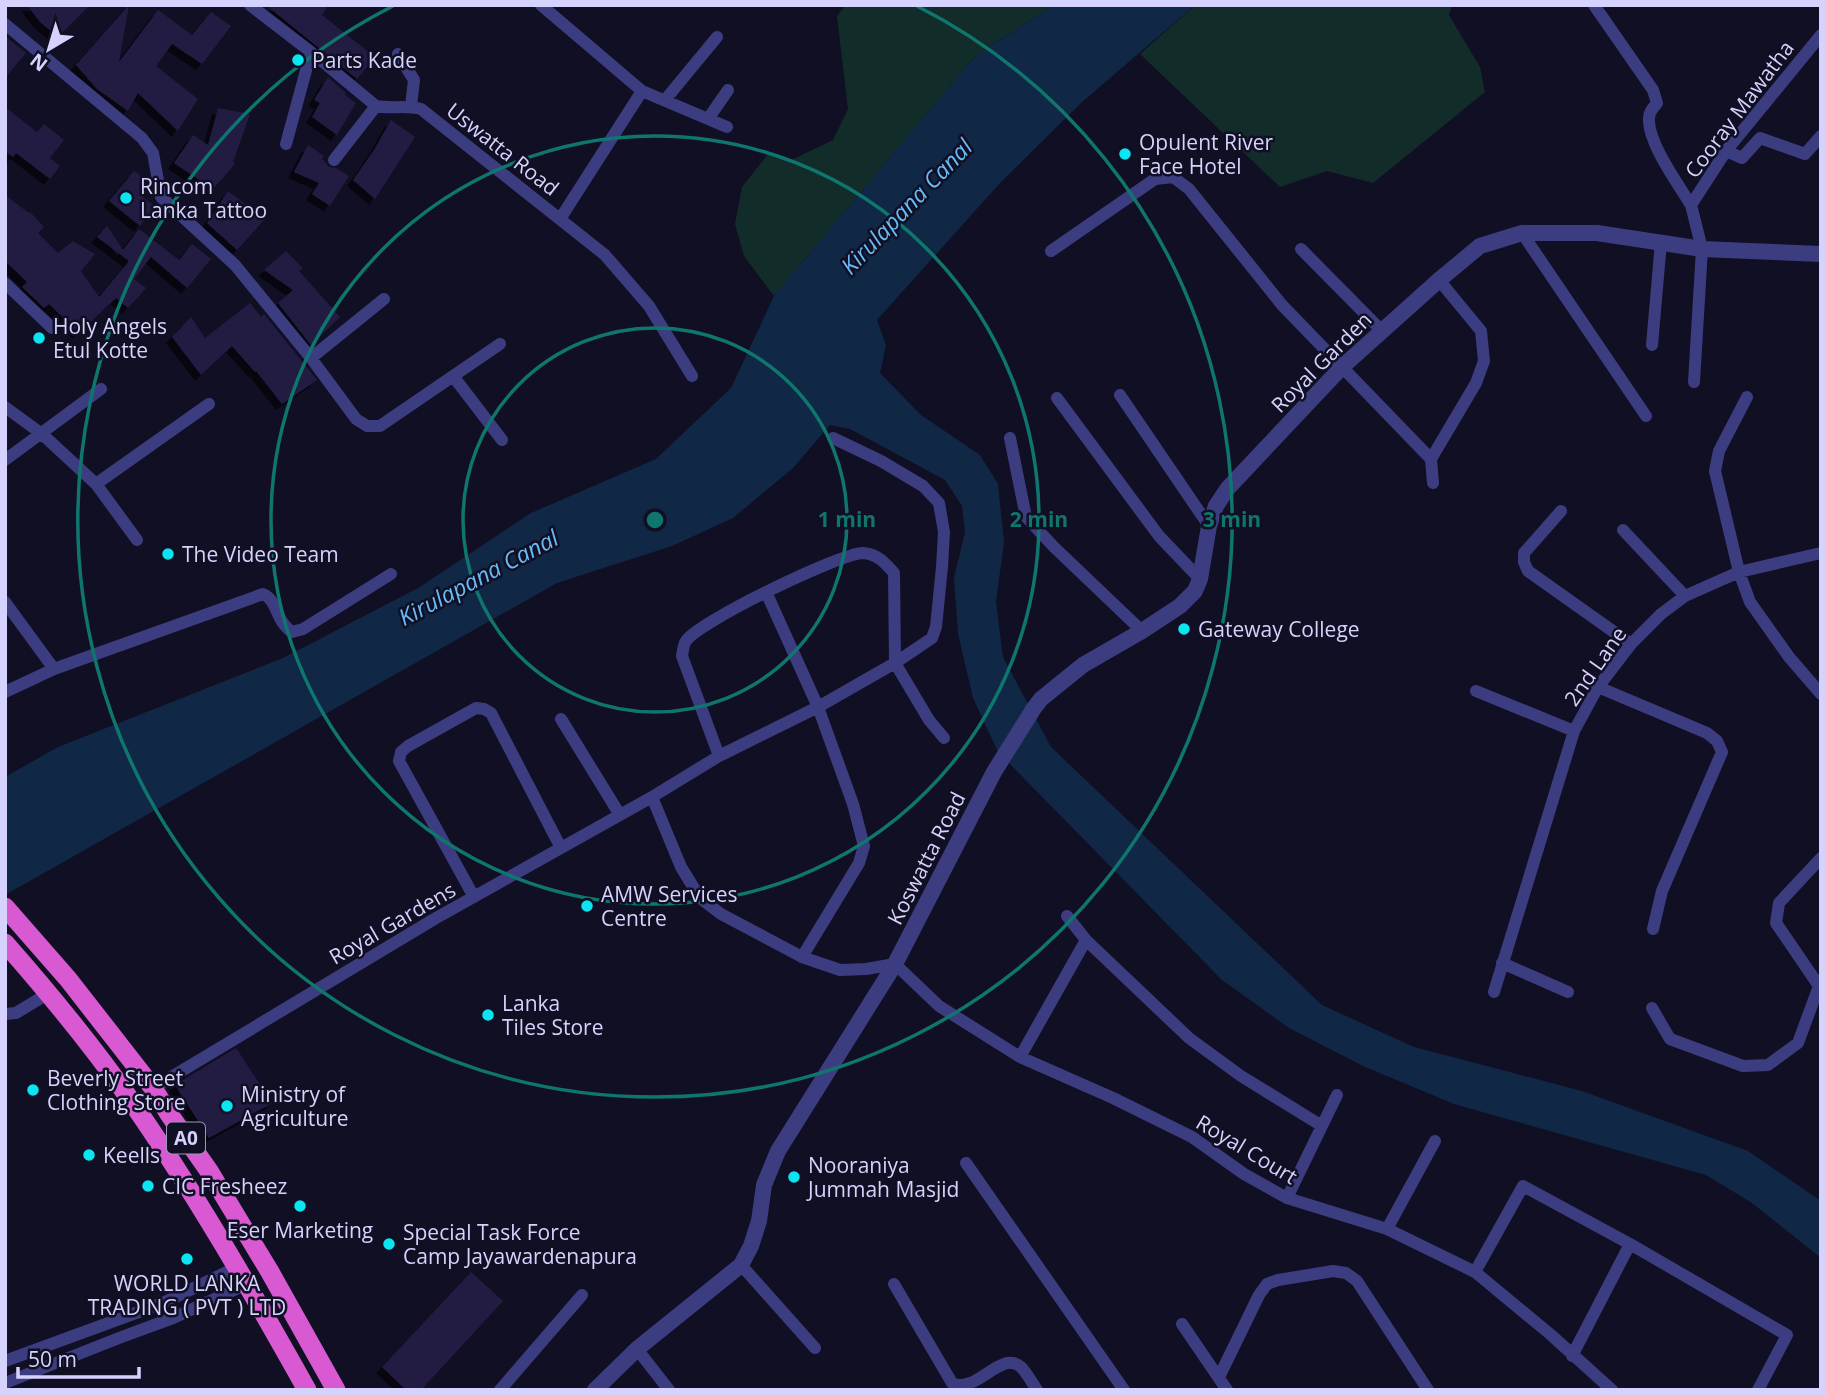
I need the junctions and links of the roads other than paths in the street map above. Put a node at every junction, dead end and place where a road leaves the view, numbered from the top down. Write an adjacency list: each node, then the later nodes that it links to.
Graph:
1 (250, 5): 7 (street)
2 (541, 5): 10 (street)
3 (1594, 5): 20 (street)
4 (5, 24): 35 (street)
5 (1821, 35): 18 (street, Cooray Mawatha)
6 (717, 37): 11 (street)
7 (311, 52): 12 (street); 17 (street)
8 (398, 54): 13 (street)
9 (728, 90): 14 (street)
10 (642, 91): 11 (street); 21 (street)
11 (665, 100): 14 (street)
12 (376, 106): 13 (street); 19 (street)
13 (411, 106): 21 (street, Uswatta Road)
14 (708, 119): 15 (street)
15 (727, 127)
16 (1821, 136): 18 (street)
17 (286, 144)
18 (1726, 151): 20 (street, Cooray Mawatha)
19 (334, 160)
20 (1691, 205): 25 (street, Cooray Mawatha)
21 (560, 219): 38 (street, Uswatta Road)
22 (1522, 233): 23 (street, Royal Garden); 28 (street, Royal Garden); 46 (street)
23 (1661, 242): 25 (street, Royal Garden); 34 (street)
24 (1301, 248): 32 (street)
25 (1702, 249): 27 (street, Royal Garden); 39 (street, Cooray Mawatha)
26 (1051, 251): 36 (street)
27 (1821, 254)
28 (1439, 280): 32 (street, Royal Garden); 51 (street)
29 (5, 283): 31 (street)
30 (384, 299): 35 (street)
31 (52, 328)
32 (1382, 331): 36 (street, Royal Garden)
33 (500, 344): 37 (street)
34 (1652, 345)
35 (310, 358): 37 (street)
36 (1342, 367): 51 (street); 56 (street, Royal Garden)
37 (453, 376): 50 (street)
38 (692, 376)
39 (1694, 382)
40 (101, 389): 47 (street)
41 (1120, 395): 56 (street)
42 (1747, 397): 60 (street)
43 (1057, 398): 62 (street)
44 (209, 404): 54 (street)
45 (5, 407): 47 (street)
46 (1646, 416)
47 (42, 434): 52 (street); 54 (street)
48 (833, 438): 68 (street, Royal Gardens)
49 (1010, 438): 66 (street)
50 (502, 439)
51 (1431, 459): 53 (street)
52 (5, 460)
53 (1433, 483)
54 (96, 484): 58 (street)
55 (1561, 511): 67 (street)
56 (1209, 526): 62 (street, Royal Garden)
57 (1623, 530): 64 (street)
58 (137, 540)
59 (1821, 553): 60 (street, 2nd Lane)
60 (1739, 572): 64 (street, 2nd Lane); 73 (street)
61 (391, 575): 69 (street)
62 (1200, 579): 66 (street, Royal Garden)
63 (766, 592): 68 (street); 74 (street); 78 (street)
64 (1685, 596): 67 (street, 2nd Lane)
65 (5, 602): 69 (street)
66 (1142, 631): 79 (street, Royal Garden)
67 (1631, 644): 70 (street, 2nd Lane)
68 (895, 663): 74 (street, Royal Gardens); 77 (street)
69 (54, 669): 72 (street)
70 (1598, 687): 76 (street, 2nd Lane); 87 (street)
71 (1476, 691): 76 (street)
72 (5, 692)
73 (1821, 694)
74 (818, 707): 78 (street, Royal Gardens); 90 (street)
75 (561, 719): 81 (street)
76 (1574, 731): 91 (street, 2nd Lane)
77 (944, 738)
78 (719, 756): 80 (street, Royal Gardens)
79 (994, 772): 92 (street, Koswatta Road)
80 (652, 797): 81 (street, Royal Gardens); 90 (street)
81 (620, 815): 82 (street, Royal Gardens)
82 (561, 848): 84 (street, Royal Gardens); 84 (street)
83 (1821, 858): 96 (street)
84 (474, 897): 99 (street, Royal Gardens)
85 (5, 907): 99 (highway, A0)
86 (1067, 916): 88 (street)
87 (1653, 929)
88 (1086, 940): 98 (street); 101 (street)
89 (5, 943): 95 (highway, A0)
90 (802, 957): 92 (street)
91 (1502, 963): 93 (street, 2nd Lane); 94 (street)
92 (895, 964): 98 (street, Royal Court); 107 (street, Koswatta Road)
93 (1494, 992)
94 (1568, 992)
95 (49, 993): 97 (street); 108 (highway, A0)
96 (1652, 1008)
97 (5, 1014)
98 (1020, 1057): 104 (street, Royal Court)
99 (153, 1088): 121 (highway, A0)
100 (1337, 1095): 101 (street)
101 (1322, 1126): 104 (street)
102 (1435, 1141): 105 (street)
103 (967, 1163): 126 (street)
104 (1287, 1198): 105 (street, Royal Court)
105 (1387, 1229): 109 (street, Royal Court)
106 (1630, 1244): 109 (street); 116 (street); 130 (street)
107 (741, 1265): 114 (street); 115 (street)
108 (237, 1267): 110 (highway, A0); 117 (street)
109 (1475, 1272): 116 (street, Royal Court)
110 (247, 1284): 119 (street); 120 (highway, A0)
111 (894, 1284): 125 (street)
112 (582, 1294): 122 (street)
113 (1182, 1324): 118 (street)
114 (815, 1348)
115 (637, 1349): 123 (street); 124 (street)
116 (1573, 1356): 129 (street, Royal Court)
117 (5, 1361)
118 (1219, 1377): 127 (street); 128 (street)
119 (5, 1383)
120 (307, 1390)
121 (336, 1390)
122 (500, 1390)
123 (595, 1390)
124 (669, 1390)
125 (1037, 1390)
126 (1124, 1390)
127 (1227, 1390)
128 (1428, 1390)
129 (1612, 1390)
130 (1758, 1390)

